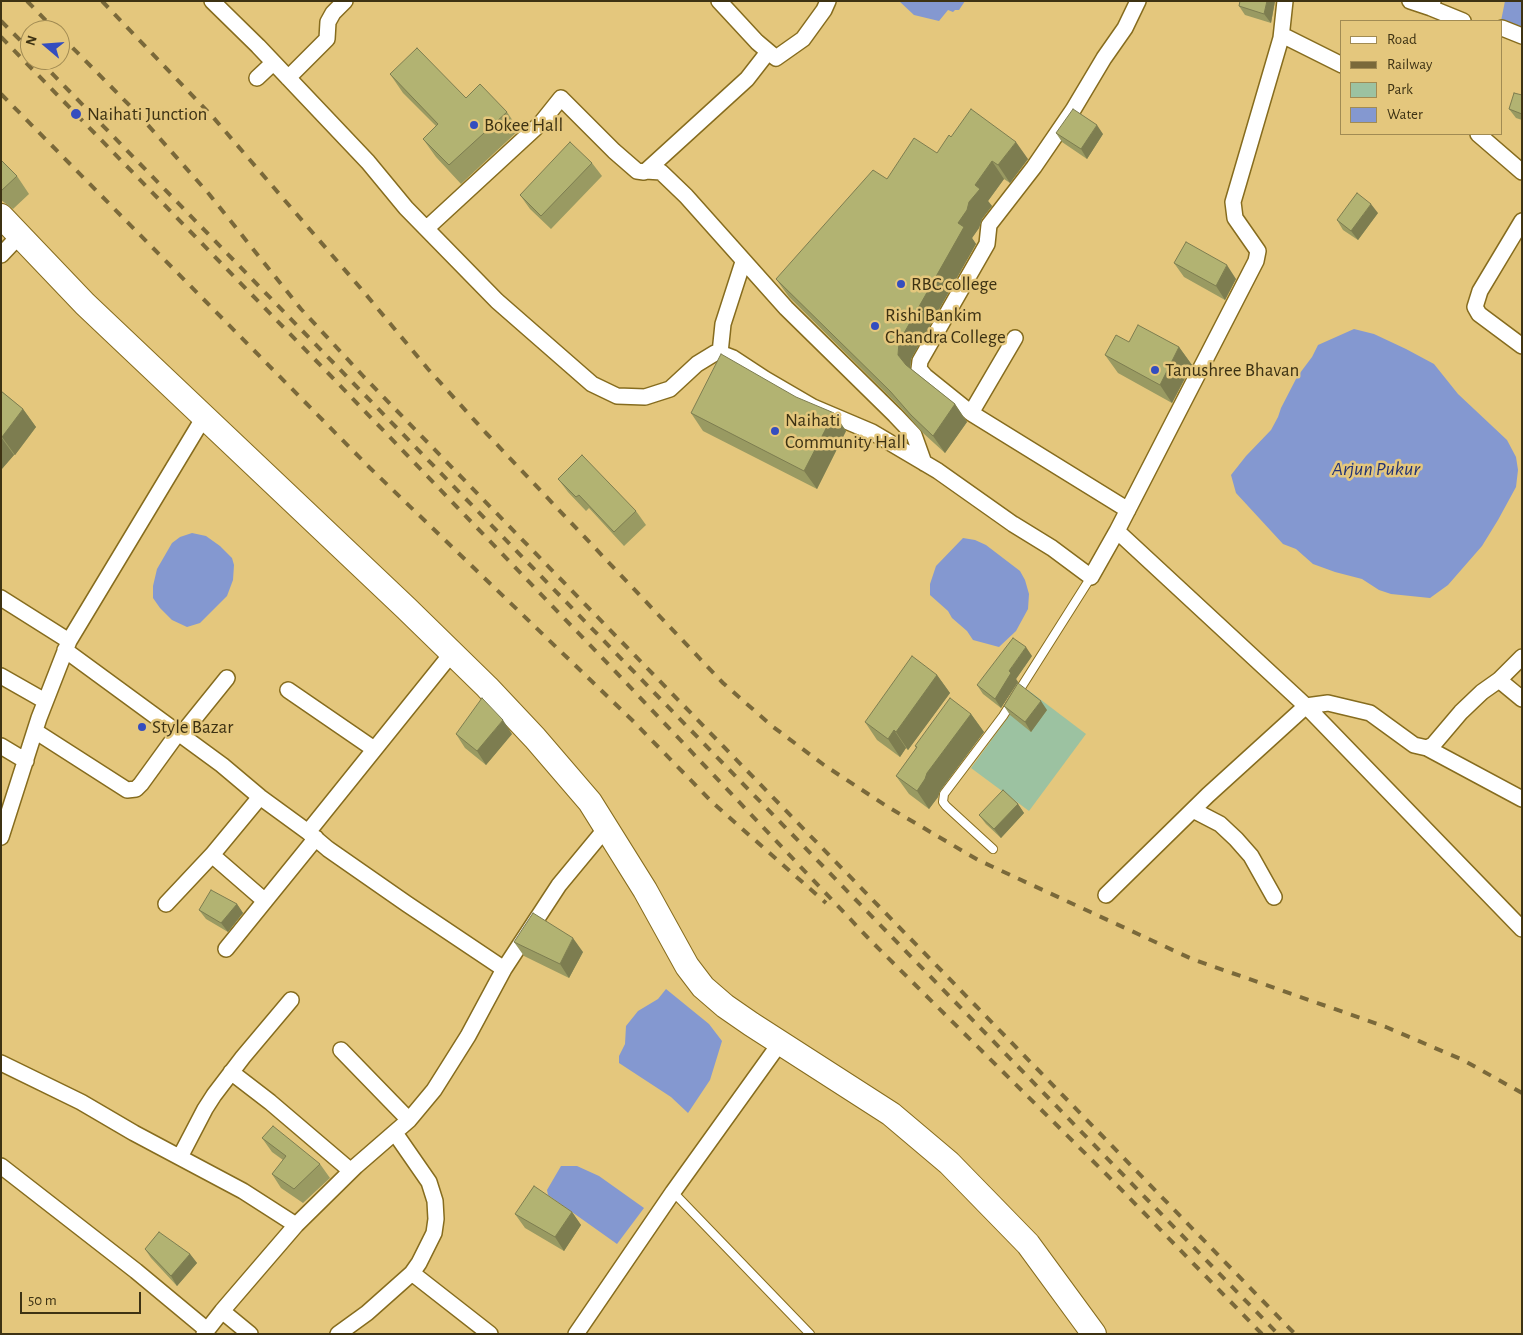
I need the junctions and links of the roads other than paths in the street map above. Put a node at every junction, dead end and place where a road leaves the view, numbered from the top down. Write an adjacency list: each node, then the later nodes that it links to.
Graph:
1 (212, 1): 14 (street)
2 (345, 1): 17 (street)
3 (719, 1): 13 (street)
4 (828, 1): 13 (street)
5 (1138, 1): 30 (street)
6 (1285, 1): 11 (street)
7 (1410, 1): 8 (street)
8 (1432, 5): 9 (street)
9 (1461, 20)
10 (1503, 28): 12 (street)
11 (1282, 35): 15 (street); 33 (street)
12 (1522, 36)
13 (768, 52): 19 (street)
14 (273, 63): 16 (street); 17 (street)
15 (1340, 64)
16 (257, 78)
17 (288, 78): 23 (street)
18 (1479, 135): 20 (street)
19 (646, 171): 23 (street); 26 (street)
20 (1522, 172)
21 (1, 216): 24 (main road)
22 (1522, 222): 28 (street)
23 (427, 228): 29 (street)
24 (19, 236): 25 (street); 31 (main road)
25 (1, 256)
26 (743, 262): 29 (street); 32 (street)
27 (1015, 338): 30 (street)
28 (1522, 346)
29 (720, 353): 32 (street)
30 (971, 414): 33 (street)
31 (204, 417): 37 (street); 38 (main road)
32 (924, 463): 35 (street)
33 (1128, 510): 34 (street)
34 (1117, 531): 35 (street); 46 (street)
35 (1091, 577): 59 (lane)
36 (1, 598): 37 (street)
37 (67, 645): 45 (street); 48 (street)
38 (452, 653): 51 (street); 56 (main road)
39 (1522, 657): 42 (street)
40 (1, 676): 45 (street)
41 (227, 678): 48 (street)
42 (1499, 680): 44 (street); 50 (street)
43 (288, 690): 51 (street)
44 (1522, 699)
45 (46, 701): 47 (street)
46 (1306, 706): 50 (street); 55 (street); 65 (street)
47 (35, 731): 48 (street); 52 (street)
48 (179, 734): 53 (street)
49 (1, 746): 52 (street)
50 (1427, 748): 54 (street)
51 (374, 750): 57 (street)
52 (26, 761): 58 (street)
53 (260, 797): 57 (street); 60 (street)
54 (1522, 798)
55 (1193, 810): 61 (street); 62 (street)
56 (607, 827): 67 (street); 69 (main road)
57 (312, 835): 63 (street); 67 (street)
58 (1, 837)
59 (993, 849)
60 (212, 855): 63 (street); 64 (street)
61 (1106, 895)
62 (1274, 896)
63 (265, 902): 66 (street)
64 (166, 904)
65 (1522, 929)
66 (226, 949)
67 (504, 969): 73 (street)
68 (291, 1000): 72 (street)
69 (780, 1043): 78 (street); 88 (main road)
70 (341, 1050): 73 (street)
71 (1, 1063): 75 (street)
72 (231, 1072): 75 (street); 77 (street)
73 (409, 1120): 74 (street)
74 (395, 1132): 77 (street); 80 (street)
75 (180, 1157): 79 (street)
76 (1, 1166): 82 (street)
77 (351, 1171): 79 (street)
78 (673, 1192): 86 (street); 87 (lane)
79 (296, 1225): 81 (street)
80 (412, 1273): 84 (street); 85 (street)
81 (222, 1311): 82 (street); 83 (street)
82 (206, 1332)
83 (250, 1334)
84 (338, 1334)
85 (490, 1334)
86 (576, 1334)
87 (810, 1334)
88 (1094, 1334)

